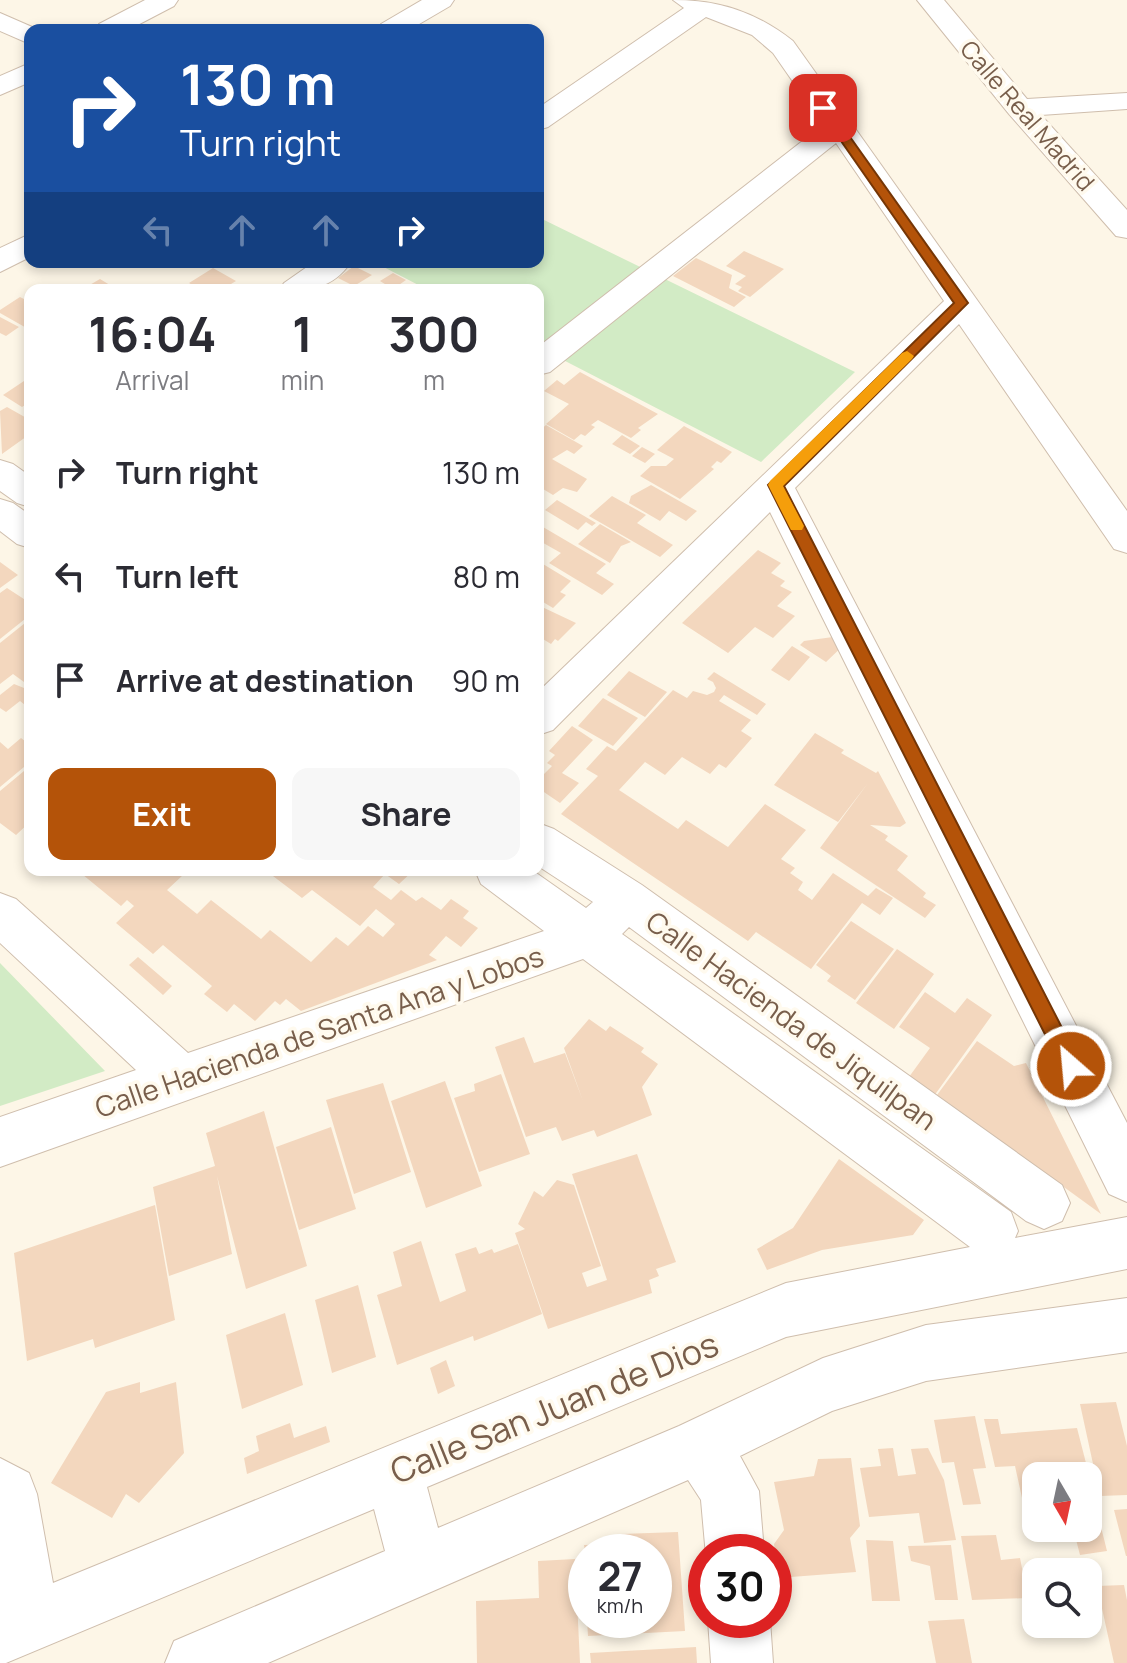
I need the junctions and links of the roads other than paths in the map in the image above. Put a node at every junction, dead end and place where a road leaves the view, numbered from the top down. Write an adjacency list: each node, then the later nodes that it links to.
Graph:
1 (165, 0): 6 (street)
2 (441, 0): 7 (street)
3 (930, 0): 12 (street, Calle Real Madrid)
4 (694, 3): 13 (street); 14 (street)
5 (0, 21): 8 (street)
6 (119, 24)
7 (400, 24)
8 (24, 33)
9 (24, 74): 10 (street)
10 (0, 87)
11 (1127, 101): 12 (street)
12 (1019, 108): 15 (street, Calle Real Madrid)
13 (544, 116)
14 (837, 128): 20 (street); 21 (street)
15 (1127, 229)
16 (24, 248): 17 (street)
17 (0, 262)
18 (326, 268): 19 (street)
19 (304, 284)
20 (961, 303): 22 (street); 25 (street)
21 (544, 359)
22 (775, 485): 26 (street); 34 (street)
23 (15, 487): 24 (street)
24 (24, 515)
25 (1127, 539)
26 (544, 712)
27 (544, 846): 29 (street, Calle Hacienda de Jiquilpan)
28 (505, 876): 31 (street, Calle Hacienda de Jiquilpan)
29 (626, 899): 31 (street, Calle Hacienda de Santa Ana y Lobos); 35 (street, Calle Hacienda de Jiquilpan)
30 (0, 913): 32 (street)
31 (589, 936): 32 (street, Calle Hacienda de Santa Ana y Lobos); 36 (street, Calle Hacienda de Jiquilpan)
32 (181, 1079): 33 (street, Calle Hacienda de Santa Ana y Lobos)
33 (0, 1142)
34 (1127, 1176)
35 (1044, 1203)
36 (992, 1231)
37 (1127, 1243): 40 (street, Calle San Juan de Dios)
38 (1127, 1325): 39 (street)
39 (699, 1446): 42 (street); 43 (street)
40 (394, 1473): 43 (street); 44 (street, Calle San Juan de Dios)
41 (0, 1487): 44 (street)
42 (733, 1534)
43 (419, 1566): 46 (street)
44 (14, 1629)
45 (740, 1638): 47 (street)
46 (196, 1663)
47 (742, 1663)

